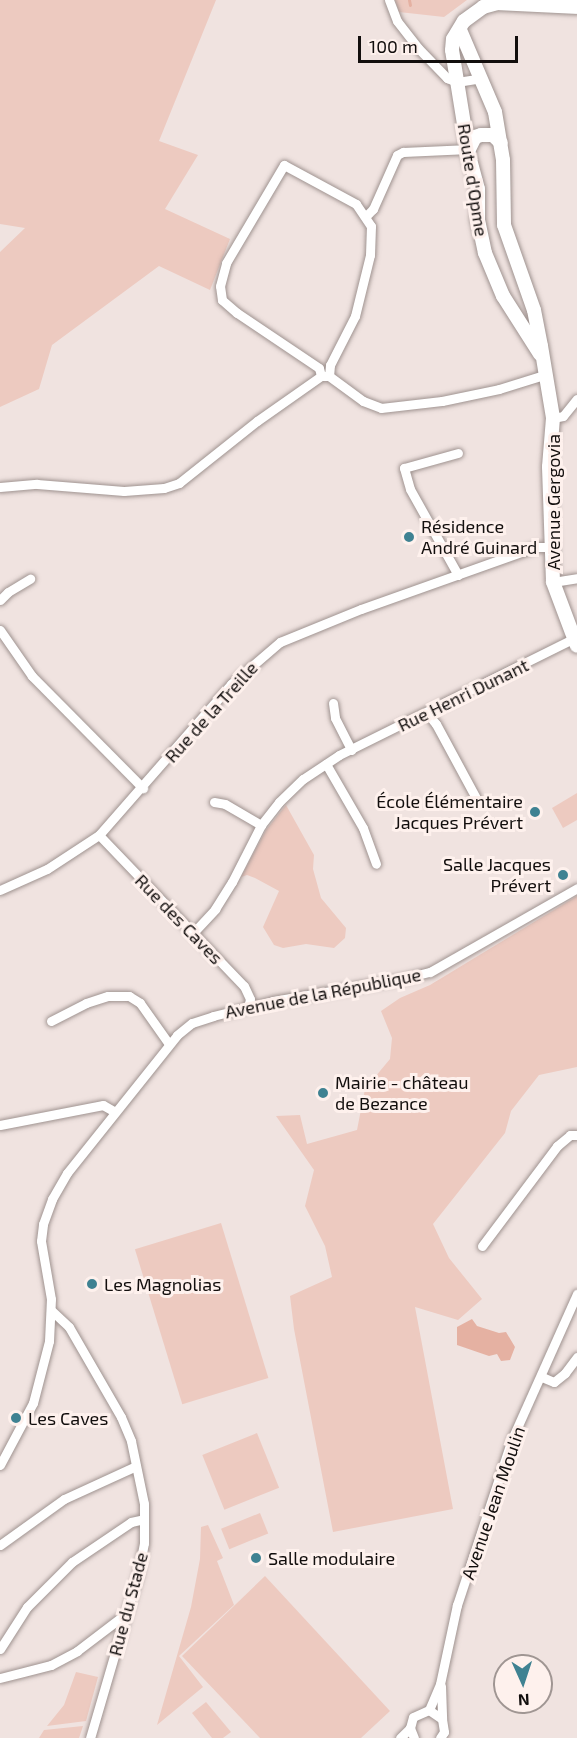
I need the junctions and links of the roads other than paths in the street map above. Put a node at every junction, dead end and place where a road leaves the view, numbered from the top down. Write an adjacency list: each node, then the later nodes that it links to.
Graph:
1 (388, 0): 5 (street)
2 (577, 7): 3 (main road)
3 (460, 30): 4 (main road, Route d'Opme); 5 (main road, Route d'Opme)
4 (482, 78): 5 (street); 6 (main road, Route d'Opme)
5 (457, 82): 7 (main road, Route d'Opme)
6 (501, 143): 7 (main road); 9 (main road, Route d'Opme)
7 (469, 149): 8 (street); 10 (main road, Route d'Opme)
8 (366, 216): 15 (street); 15 (street)
9 (516, 267): 11 (main road, Avenue Gergovia)
10 (494, 278): 12 (main road, Avenue Gergovia)
11 (534, 310): 12 (main road); 13 (main road, Avenue Gergovia)
12 (515, 318): 13 (main road, Avenue Gergovia)
13 (540, 354): 14 (main road, Avenue Gergovia)
14 (544, 375): 15 (street); 17 (main road, Avenue Gergovia)
15 (325, 376): 19 (street)
16 (577, 399): 17 (street)
17 (553, 418): 20 (main road, Avenue Gergovia)
18 (458, 453): 21 (street)
19 (0, 487)
20 (552, 547): 21 (street, Rue de la Treille); 24 (main road, Avenue Gergovia)
21 (458, 575): 32 (street, Rue de la Treille)
22 (577, 578): 24 (street)
23 (30, 579): 25 (street)
24 (553, 582): 27 (main road, Avenue Gergovia)
25 (0, 600)
26 (0, 630): 32 (street)
27 (576, 642): 29 (street, Rue Henri Dunant)
28 (333, 703): 30 (street)
29 (427, 713): 30 (street, Rue Henri Dunant); 33 (street)
30 (351, 750): 31 (street, Rue Henri Dunant)
31 (326, 764): 35 (street, Rue Henri Dunant); 37 (street)
32 (143, 788): 36 (street, Rue de la Treille)
33 (476, 798)
34 (214, 802): 35 (street)
35 (261, 825): 40 (street, Rue Henri Dunant)
36 (99, 835): 39 (street, Rue de la Treille); 40 (street, Rue des Caves)
37 (376, 864)
38 (577, 888): 41 (street, Avenue de la République)
39 (0, 890)
40 (193, 933): 41 (street, Rue des Caves)
41 (248, 1007): 43 (street, Avenue de la République)
42 (51, 1021): 43 (street)
43 (169, 1044): 44 (street, Avenue de la République)
44 (115, 1112): 45 (street); 49 (street, Avenue de la République)
45 (0, 1125)
46 (577, 1135): 47 (street)
47 (482, 1246)
48 (577, 1294): 51 (street, Avenue Jean Moulin)
49 (52, 1311): 52 (street, Avenue de la République); 53 (street, Rue du Stade)
50 (577, 1357): 51 (street)
51 (542, 1377): 59 (street, Avenue Jean Moulin)
52 (0, 1465)
53 (136, 1466): 54 (street, Rue du Stade); 55 (street)
54 (144, 1520): 56 (street, Rue du Stade); 57 (street)
55 (0, 1545)
56 (123, 1616): 58 (street); 63 (street, Rue du Stade)
57 (0, 1649)
58 (0, 1678)
59 (440, 1684): 60 (street, Avenue Jean Moulin); 61 (street, Avenue Jean Moulin)
60 (429, 1710): 61 (street); 62 (street)
61 (442, 1719): 66 (street, Avenue Jean Moulin)
62 (410, 1728): 64 (street); 65 (street)
63 (90, 1738)
64 (400, 1738)
65 (414, 1738)
66 (441, 1738)

